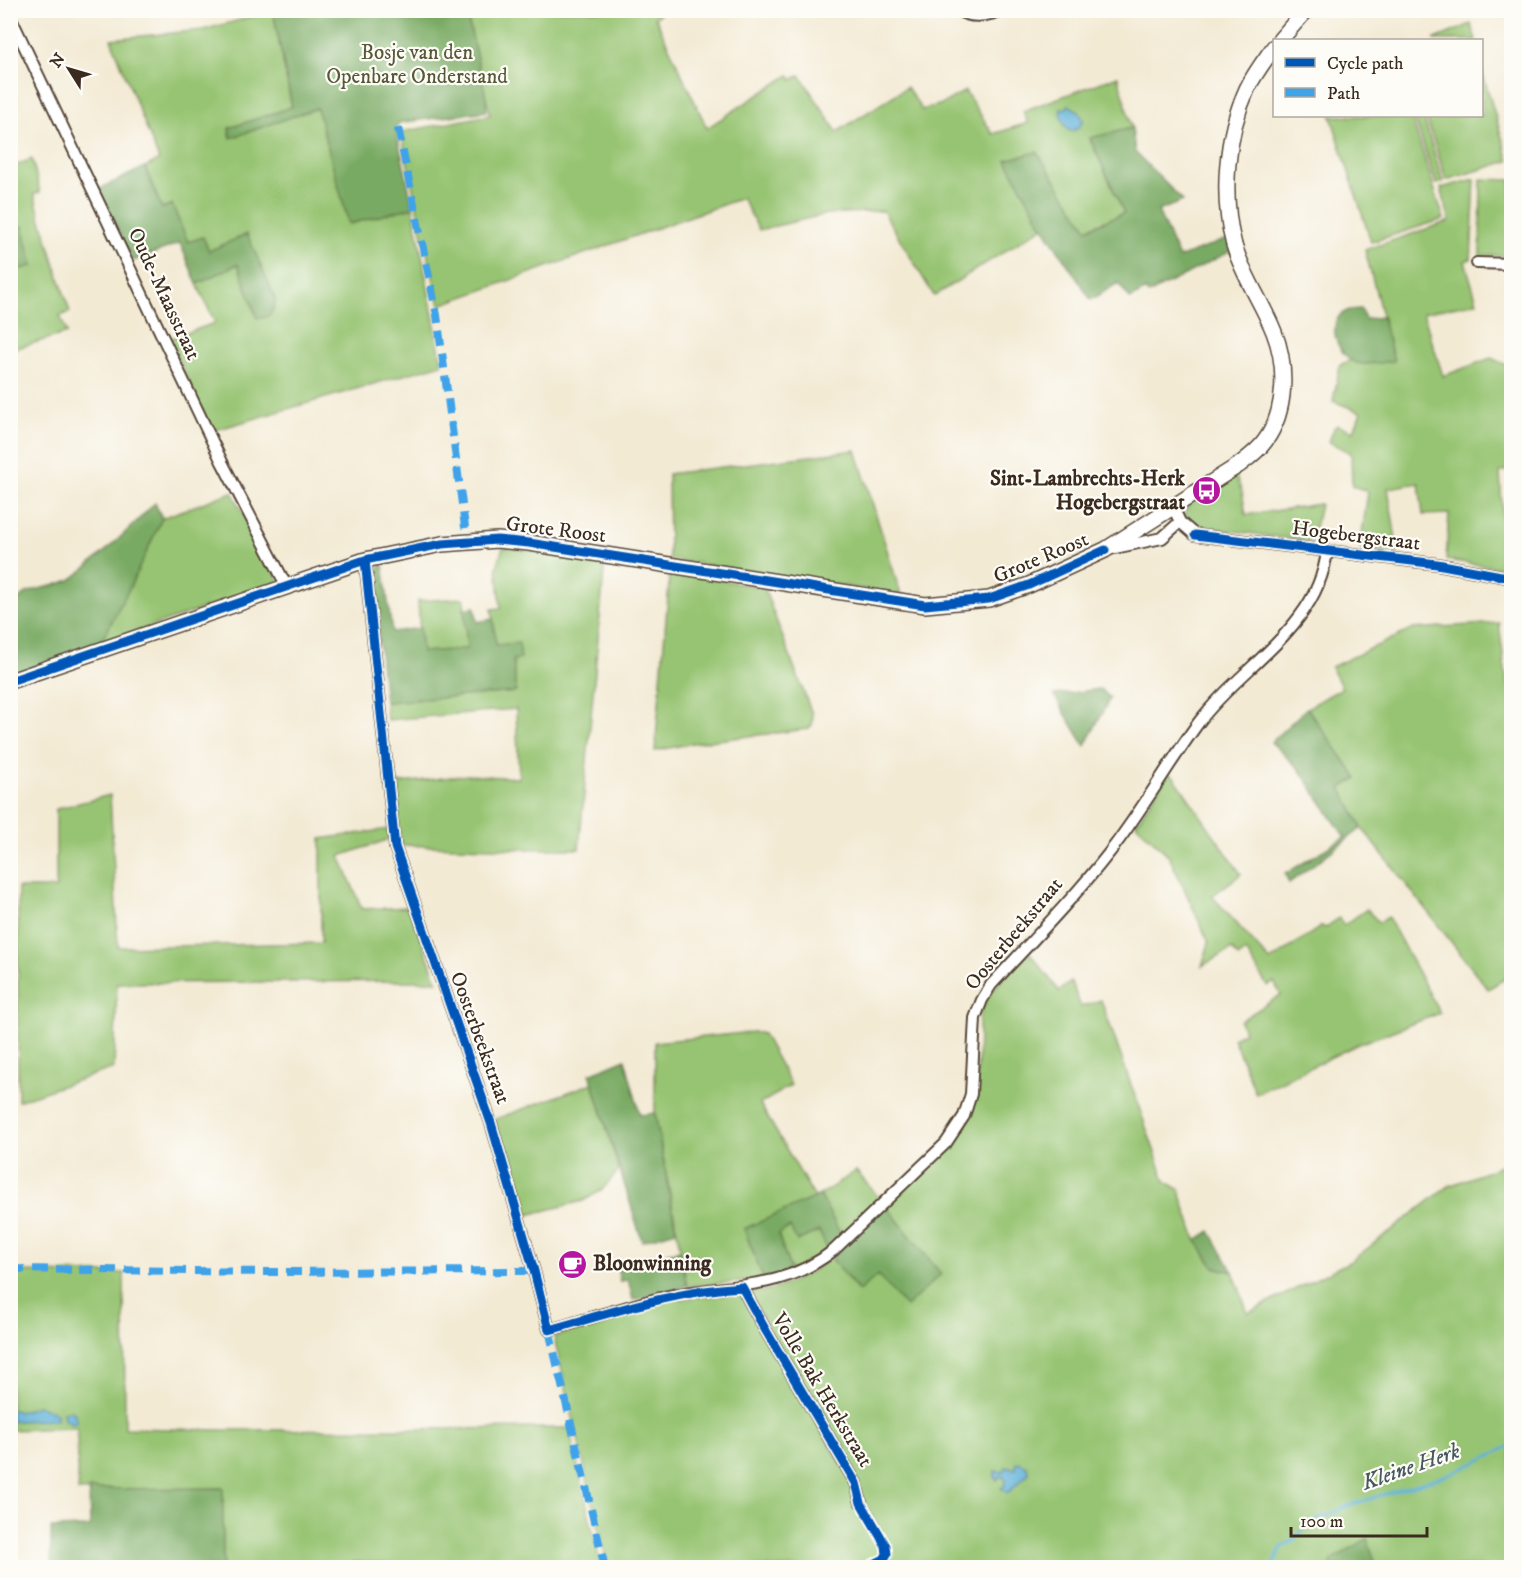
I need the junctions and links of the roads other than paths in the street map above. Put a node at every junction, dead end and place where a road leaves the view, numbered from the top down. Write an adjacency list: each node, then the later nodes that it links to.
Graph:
1 (958, 10): 2 (street)
2 (1004, 10)
3 (1306, 10): 5 (street)
4 (10, 16): 15 (street, Oude-Maasstraat)
5 (1281, 39)
6 (1273, 50): 9 (street, Grote Roost)
7 (1477, 263): 8 (street)
8 (1512, 264)
9 (1173, 507): 10 (street); 11 (street, Grote Roost)
10 (1180, 522): 11 (street); 12 (street, Hogebergstraat)
11 (1105, 550): 13 (street, Grote Roost)
12 (1327, 551): 14 (street, Hogebergstraat); 17 (street, Oosterbeekstraat)
13 (365, 560): 15 (street, Grote Roost); 17 (street, Oosterbeekstraat)
14 (1512, 578)
15 (287, 587): 16 (street, Grote Roost)
16 (10, 681)
17 (742, 1287): 18 (street, Volle Bak Herkstraat)
18 (861, 1503)

